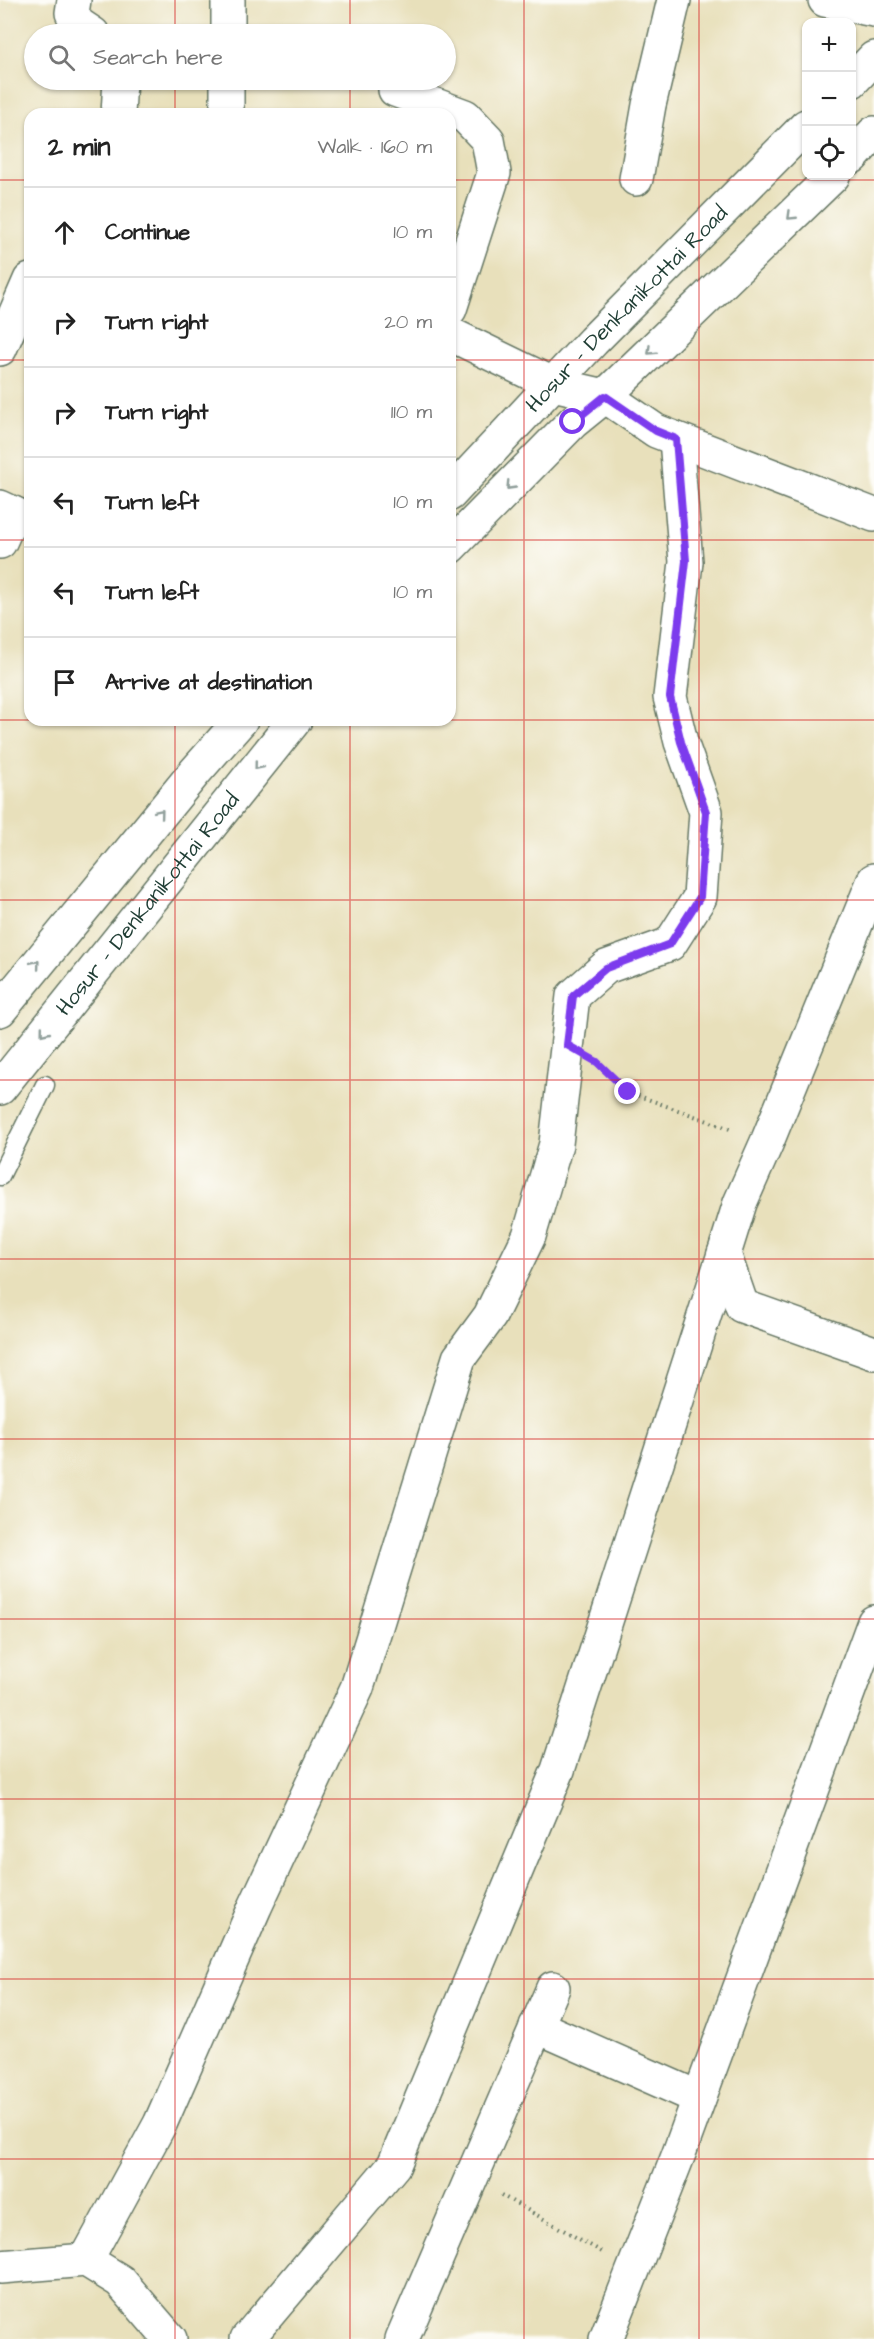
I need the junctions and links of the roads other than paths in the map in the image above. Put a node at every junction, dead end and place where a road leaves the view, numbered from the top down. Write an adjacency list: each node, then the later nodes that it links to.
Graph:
1 (74, 0): 6 (street)
2 (228, 0): 7 (street)
3 (674, 0): 20 (street)
4 (825, 0): 5 (street)
5 (874, 10)
6 (78, 24)
7 (228, 24)
8 (874, 58): 9 (street)
9 (856, 77)
10 (119, 90): 13 (street)
11 (227, 90): 14 (street)
12 (395, 90): 15 (street)
13 (118, 108)
14 (227, 108)
15 (443, 108)
16 (456, 113): 22 (street)
17 (802, 131): 26 (street, Hosur - Denkanikottai Road)
18 (874, 133): 19 (street)
19 (856, 153)
20 (636, 179)
21 (830, 180): 27 (street, Hosur - Denkanikottai Road, one-way to 27)
22 (456, 290)
23 (24, 294): 25 (street)
24 (456, 337): 26 (street)
25 (0, 349)
26 (553, 384): 27 (street); 29 (street, Hosur - Denkanikottai Road)
27 (605, 396): 28 (street); 31 (street, Hosur - Denkanikottai Road, one-way to 31)
28 (676, 439): 30 (street); 45 (street)
29 (456, 488)
30 (874, 515)
31 (456, 541)
32 (236, 726): 35 (street, Hosur - Denkanikottai Road, one-way to 32)
33 (290, 726): 37 (street, Hosur - Denkanikottai Road, one-way to 37)
34 (874, 880): 39 (street)
35 (0, 1010)
36 (45, 1085): 38 (lane)
37 (0, 1088)
38 (0, 1176)
39 (723, 1254): 40 (street); 48 (street)
40 (874, 1353)
41 (874, 1622): 44 (street)
42 (553, 1988): 43 (street)
43 (536, 2026): 44 (street); 49 (street)
44 (699, 2098): 50 (street)
45 (86, 2260): 46 (street); 47 (street)
46 (0, 2267)
47 (170, 2339)
48 (248, 2339)
49 (402, 2339)
50 (606, 2339)

